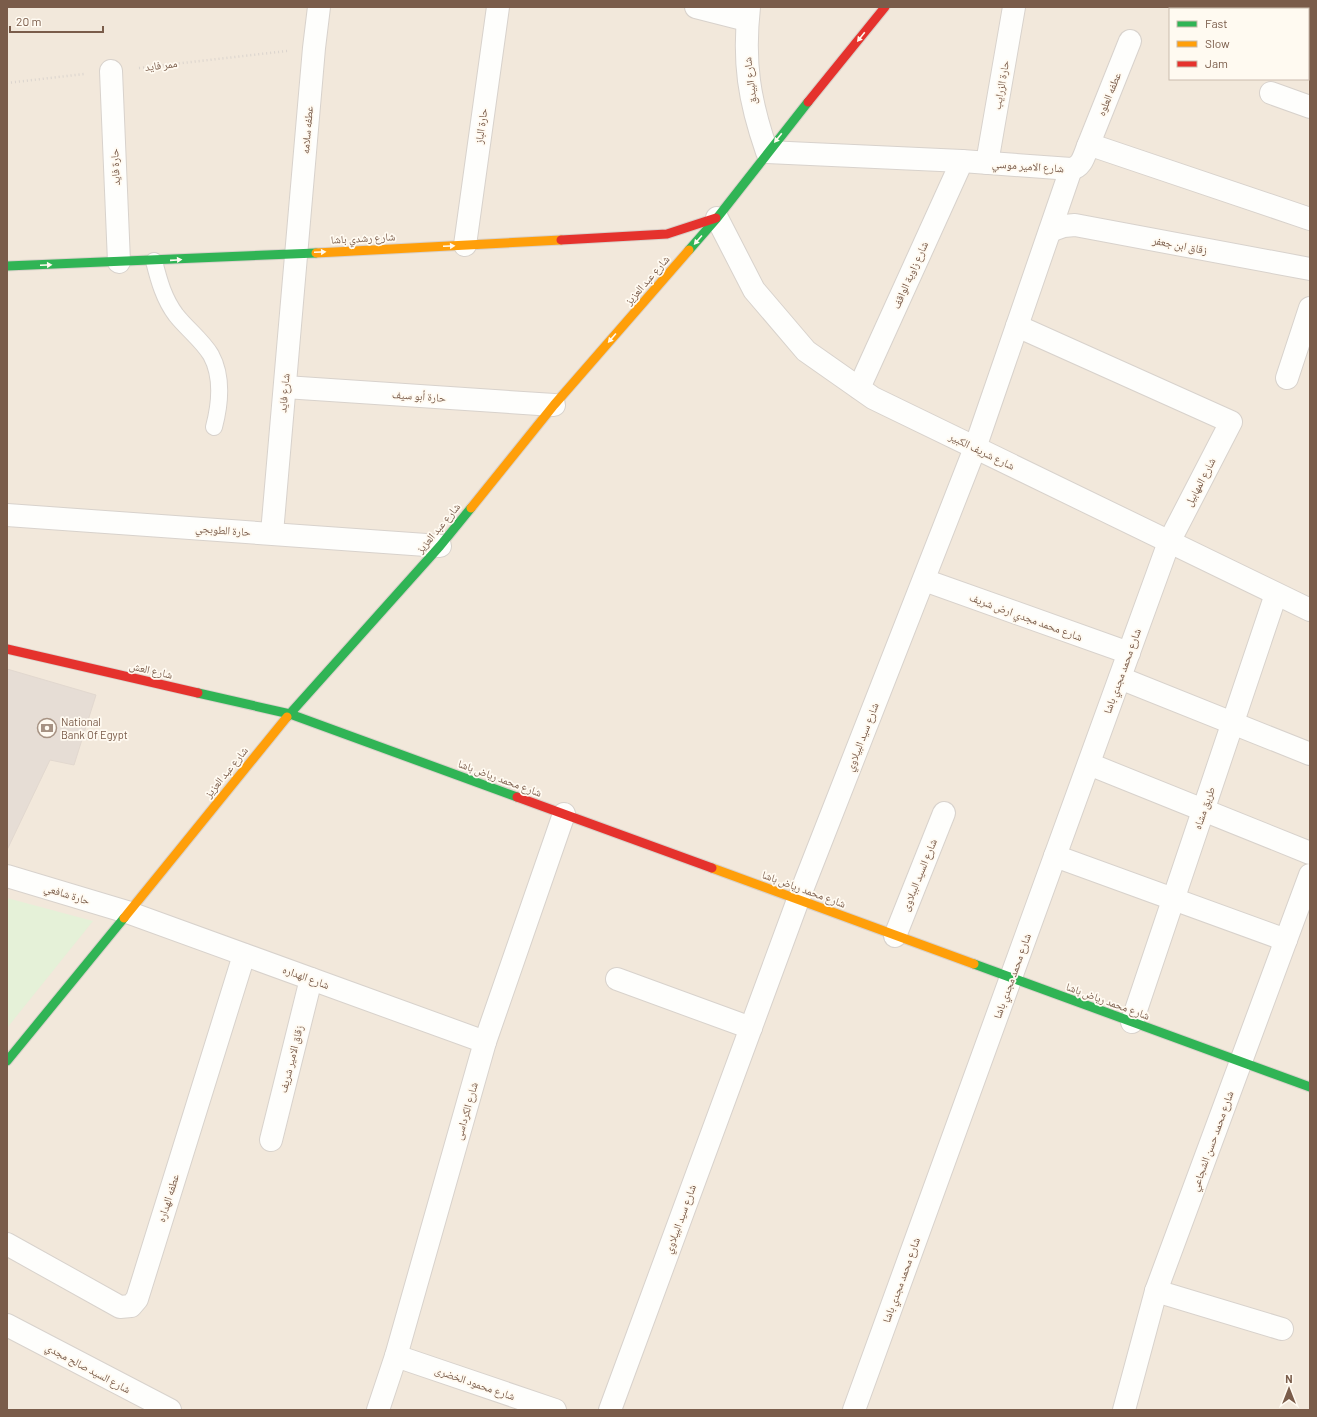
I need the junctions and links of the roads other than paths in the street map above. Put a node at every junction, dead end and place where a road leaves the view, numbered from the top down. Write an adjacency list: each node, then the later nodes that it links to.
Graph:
1 (319, 7): 20 (street, عطفه سلامه)
2 (498, 7): 19 (street, حارة الباز)
3 (696, 7): 6 (street)
4 (885, 7): 12 (street, شارع عبد العزيز, one-way to 12)
5 (1014, 7): 14 (street, حارة الزرايب)
6 (748, 13): 12 (street, شارع البيدق)
7 (1130, 41): 11 (street, عطفه العلوه)
8 (111, 71): 22 (street, حارة فايد)
9 (1271, 93): 10 (street)
10 (1310, 106)
11 (1088, 146): 15 (street, شارع الامير موسي); 17 (street)
12 (767, 152): 13 (street, شارع الامير موسي); 16 (street, شارع عبد العزيز)
13 (962, 161): 14 (street, شارع الامير موسي); 29 (street, شارع زاوية الواقف)
14 (988, 163): 15 (street, شارع الامير موسي)
15 (1071, 169): 18 (street)
16 (716, 218): 19 (street, شارع رشدي باشا); 29 (street, شارع شريف الكبير); 30 (street, شارع عبد العزيز, one-way to 30)
17 (1310, 219)
18 (1050, 231): 24 (street, زقاق ابن جعفر); 26 (street)
19 (465, 245): 20 (street, شارع رشدي باشا, one-way to 19)
20 (296, 253): 21 (street, شارع رشدي باشا, one-way to 20); 28 (street, شارع فايد)
21 (154, 261): 22 (street, شارع رشدي باشا); 31 (lane)
22 (119, 262): 23 (street, شارع رشدي باشا, one-way to 22)
23 (7, 266)
24 (1310, 270)
25 (1310, 308): 27 (street)
26 (1017, 326): 32 (street); 35 (street, شارع المهابيل)
27 (1287, 378)
28 (285, 387): 30 (street, حارة أبو سيف); 34 (street, شارع فايد)
29 (859, 388): 32 (street, شارع شريف الكبير)
30 (554, 405): 36 (street, شارع عبد العزيز)
31 (214, 427)
32 (975, 448): 35 (street, شارع شريف الكبير); 37 (street, شارع سيد البيلاوي)
33 (7, 515): 34 (street, حارة الطوبجي)
34 (272, 533): 36 (street, حارة الطوبجي)
35 (1169, 542): 38 (street, شارع شريف الكبير); 41 (street, شارع محمد مجدي باشا)
36 (440, 546): 43 (street, شارع عبد العزيز)
37 (924, 580): 41 (street, شارع محمد مجدي ارض شريف); 55 (street, شارع سيد البيلاوي)
38 (1276, 594): 39 (street, شارع شريف الكبير); 44 (street, طريق مشاه)
39 (1310, 610)
40 (7, 649): 43 (street, شارع العش)
41 (1129, 653): 42 (street, شارع محمد مجدي باشا)
42 (1120, 678): 44 (street); 46 (street, شارع محمد مجدي باشا)
43 (290, 714): 49 (street, شارع محمد رياض باشا); 56 (street, شارع عبد العزيز)
44 (1233, 723): 45 (street); 47 (street, طريق مشاه)
45 (1310, 754)
46 (1088, 764): 47 (street); 51 (street, شارع محمد مجدي باشا)
47 (1203, 810): 50 (street); 54 (street, طريق مشاه)
48 (944, 813): 57 (street, شارع السيد الببلاوى)
49 (564, 814): 55 (street, شارع محمد رياض باشا); 65 (street, شارع الكرداسى)
50 (1310, 853)
51 (1055, 856): 54 (street); 60 (street, شارع محمد مجدي باشا)
52 (1310, 875): 58 (street, شارع محمد حسن الشجاعي)
53 (7, 876): 56 (street, حارة شافعي)
54 (1174, 899): 58 (street); 63 (street, طريق مشاه)
55 (798, 900): 57 (street, شارع محمد رياض باشا); 64 (street, شارع سيد البيلاوي)
56 (127, 912): 59 (street, شارع الهداره); 66 (street, شارع عبد العزيز)
57 (895, 936): 60 (street, شارع محمد رياض باشا)
58 (1286, 940): 67 (street, شارع محمد حسن الشجاعي)
59 (244, 955): 61 (street, شارع الهداره); 70 (street, عطفه الهداره)
60 (1011, 978): 63 (street, شارع محمد رياض باشا); 79 (street, شارع محمد مجدي باشا)
61 (311, 979): 65 (street, شارع الهداره); 69 (street, زقاق الامير شريف)
62 (617, 979): 64 (street)
63 (1132, 1022): 67 (street, شارع محمد رياض باشا)
64 (751, 1028): 78 (street, شارع سيد البيلاوي)
65 (485, 1042): 74 (street, شارع الكرداسى)
66 (7, 1061)
67 (1241, 1062): 68 (street, شارع محمد رياض باشا); 71 (street, شارع محمد حسن الشجاعي)
68 (1310, 1087)
69 (271, 1140)
70 (7, 1244)
71 (1156, 1291): 73 (street); 80 (street, شارع محمد حسن الشجاعي)
72 (7, 1325): 75 (street, شارع السيد صالح مجدي)
73 (1282, 1329)
74 (396, 1356): 76 (street, شارع الكرداسى); 77 (street, شارع محمود الخضرى)
75 (170, 1410)
76 (378, 1410)
77 (555, 1410)
78 (610, 1410)
79 (854, 1410)
80 (1124, 1410)

